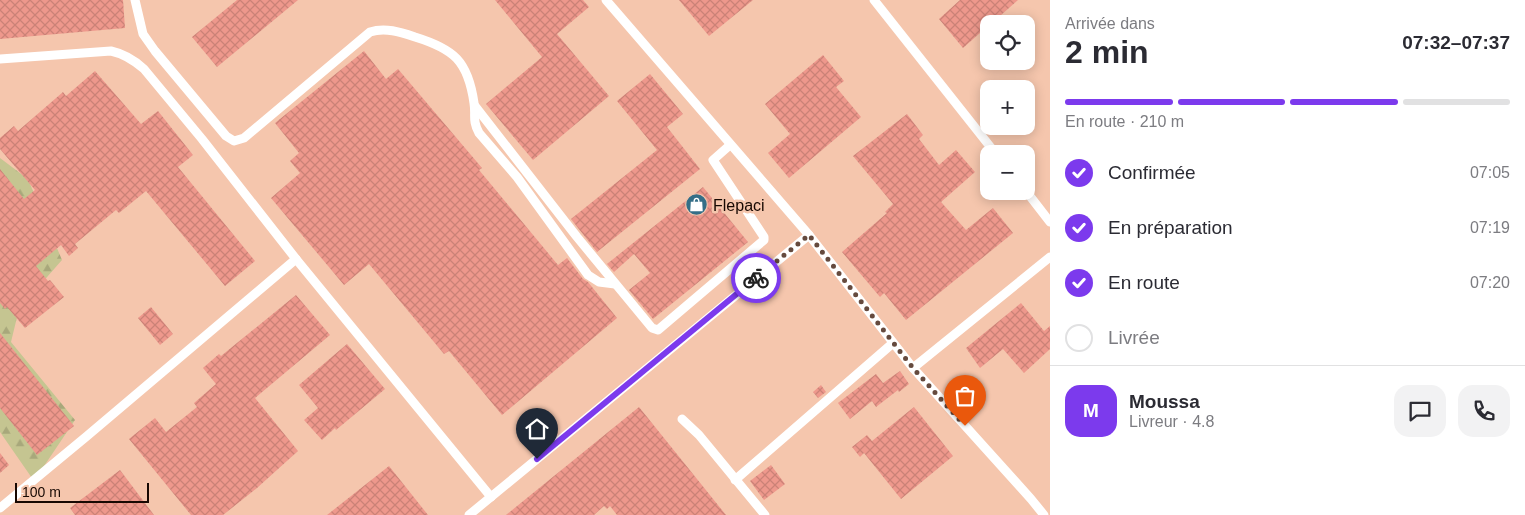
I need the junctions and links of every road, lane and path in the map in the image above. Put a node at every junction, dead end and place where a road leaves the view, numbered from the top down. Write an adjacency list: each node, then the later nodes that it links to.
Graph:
1 (135, 0): 5 (lane)
2 (606, 0): 6 (lane)
3 (874, 0): 7 (lane)
4 (0, 59): 12 (lane)
5 (475, 106): 13 (lane); 13 (lane)
6 (730, 145): 10 (lane); 13 (lane)
7 (989, 145)
8 (1033, 200): 9 (lane)
9 (1050, 222)
10 (809, 235): 14 (lane); 18 (lane)
11 (1050, 256): 15 (lane)
12 (296, 259): 18 (lane); 19 (lane)
13 (615, 284)
14 (893, 344): 15 (lane); 17 (lane)
15 (913, 368): 22 (lane)
16 (682, 420): 17 (lane)
17 (735, 480): 21 (lane)
18 (492, 497): 20 (lane)
19 (0, 508)
20 (469, 515)
21 (764, 515)
22 (1044, 515)

